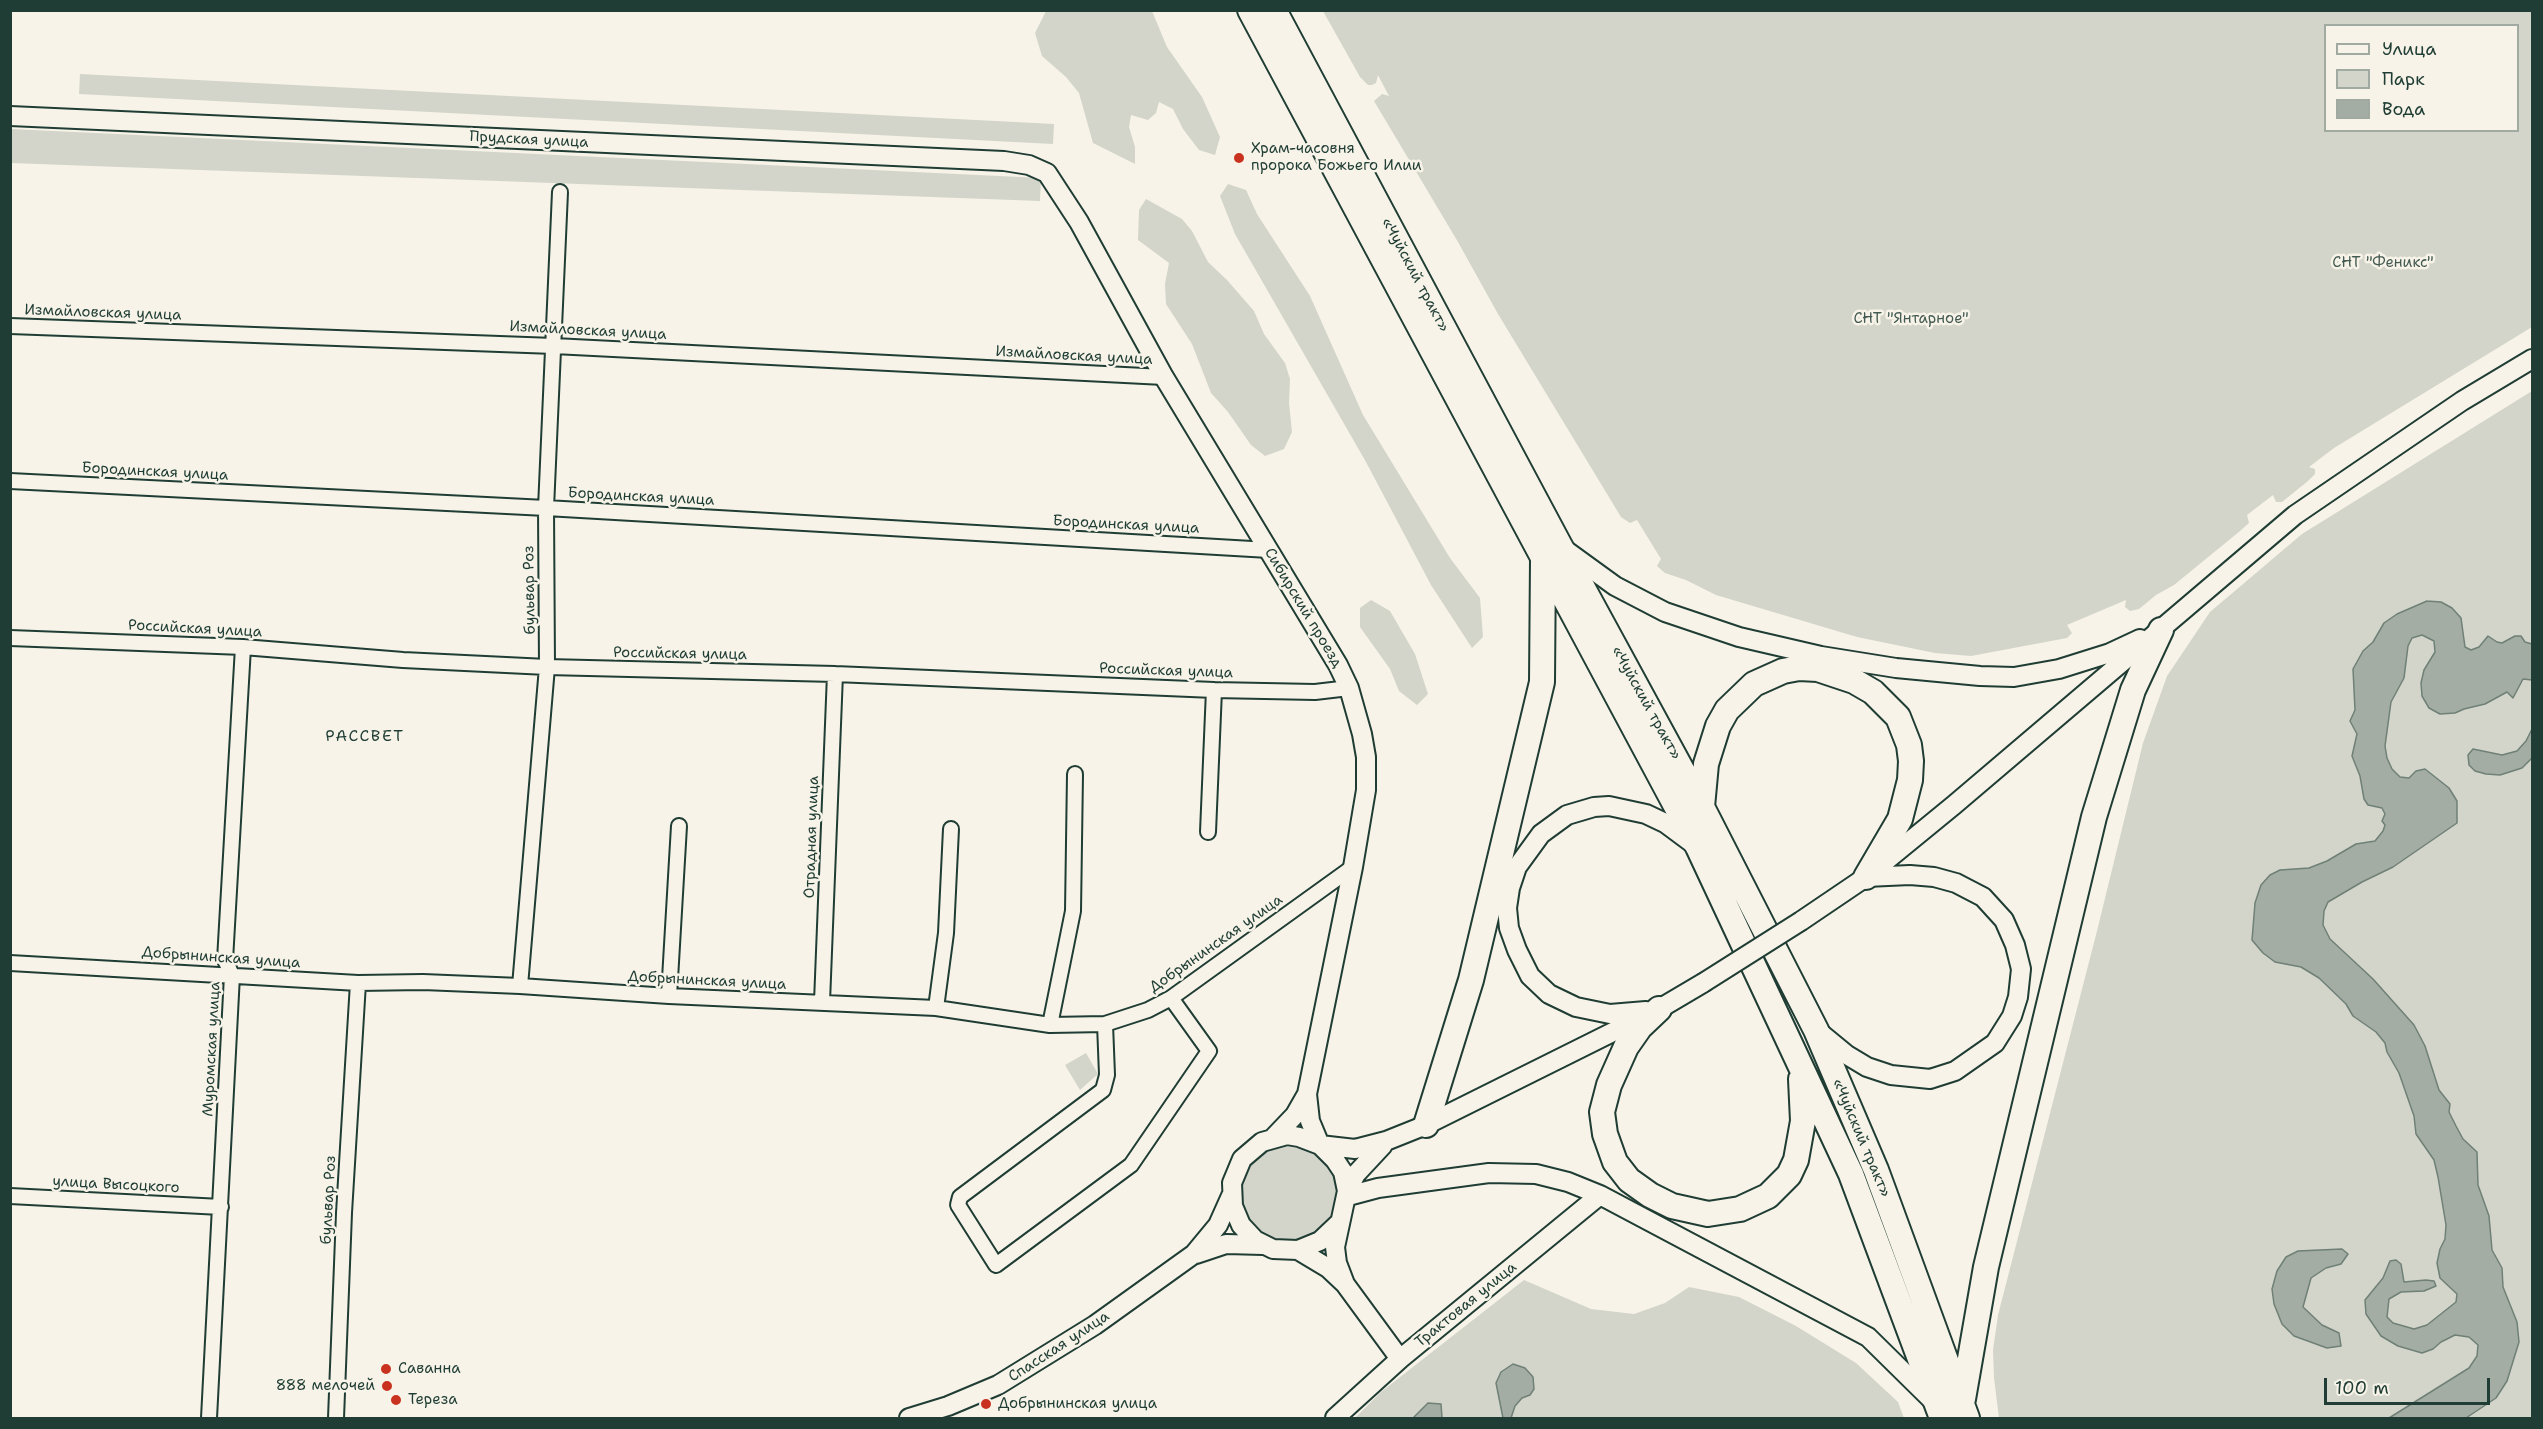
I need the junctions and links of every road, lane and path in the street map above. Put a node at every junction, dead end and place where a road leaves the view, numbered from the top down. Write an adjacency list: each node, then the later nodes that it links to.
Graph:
1 (1250, 10): 13 (highway, «Чуйский тракт»)
2 (1274, 10): 13 (highway, «Чуйский тракт»)
3 (10, 116): 4 (street, Прудская улица)
4 (1047, 172): 9 (street, Сибирский проезд)
5 (560, 192): 7 (street, бульвар Роз)
6 (10, 326): 7 (street, Измайловская улица)
7 (554, 346): 9 (street, Измайловская улица); 11 (street, бульвар Роз)
8 (2532, 359): 14 (street)
9 (1164, 377): 12 (street, Сибирский проезд)
10 (10, 481): 11 (street, Бородинская улица)
11 (546, 508): 12 (street, Бородинская улица); 17 (street, бульвар Роз)
12 (1269, 550): 19 (street, Сибирский проезд)
13 (1551, 551): 14 (street); 22 (highway, «Чуйский тракт»); 26 (highway, «Чуйский тракт»); 43 (highway)
14 (2161, 630): 28 (street); 58 (highway)
15 (10, 638): 16 (street, Российская улица)
16 (243, 647): 17 (street, Российская улица); 30 (street, Муромская улица)
17 (547, 667): 18 (street, Российская улица); 32 (street, бульвар Роз)
18 (835, 674): 20 (street, Российская улица); 35 (street, Отрадная улица)
19 (1349, 688): 20 (street, Российская улица); 27 (street, Сибирский проезд)
20 (1214, 690): 25 (street)
21 (1074, 774): 39 (street)
22 (1702, 807): 28 (highway); 40 (highway, «Чуйский тракт»)
23 (679, 826): 33 (street)
24 (951, 829): 36 (street)
25 (1208, 832)
26 (1698, 847): 37 (street); 41 (highway, «Чуйский тракт»)
27 (1353, 867): 34 (street, Добрынинская улица); 42 (street, Сибирский проезд)
28 (1866, 876): 37 (street, bridge); 40 (street)
29 (10, 963): 30 (street, Добрынинская улица)
30 (232, 975): 31 (street, Добрынинская улица); 51 (street, Муромская улица)
31 (358, 983): 32 (street, Добрынинская улица); 62 (street, бульвар Роз)
32 (520, 986): 33 (street, Добрынинская улица)
33 (669, 996): 35 (street, Добрынинская улица)
34 (1171, 998): 38 (street, Добрынинская улица); 38 (street)
35 (822, 1002): 36 (street, Добрынинская улица)
36 (936, 1008): 39 (street, Добрынинская улица)
37 (1658, 1010): 41 (highway); 43 (street)
38 (1105, 1024): 39 (street, Добрынинская улица)
39 (1050, 1025)
40 (1816, 1030): 58 (highway, «Чуйский тракт»)
41 (1801, 1067): 59 (highway, «Чуйский тракт»)
42 (1307, 1094): 44 (street, Сибирский проезд); 46 (street, Сибирский проезд)
43 (1426, 1125): 45 (street)
44 (1274, 1137): 46 (street); 50 (street)
45 (1386, 1141): 46 (street); 47 (street)
46 (1320, 1145): 47 (street)
47 (1348, 1194): 48 (street); 52 (street)
48 (1600, 1195): 57 (street, Трактовая улица); 59 (street)
49 (10, 1196): 51 (street, улица Высоцкого)
50 (1231, 1196): 53 (street); 55 (street, Спасская улица)
51 (221, 1207): 61 (street, Муромская улица)
52 (1339, 1223): 54 (street); 56 (street)
53 (1263, 1245): 54 (street); 55 (street, Спасская улица)
54 (1298, 1250): 56 (street)
55 (1194, 1254): 60 (street, Спасская улица)
56 (1346, 1284): 57 (street)
57 (1400, 1359): 63 (street, Трактовая улица)
58 (1965, 1410)
59 (1940, 1412)
60 (911, 1418)
61 (209, 1419)
62 (336, 1419)
63 (1335, 1419)

